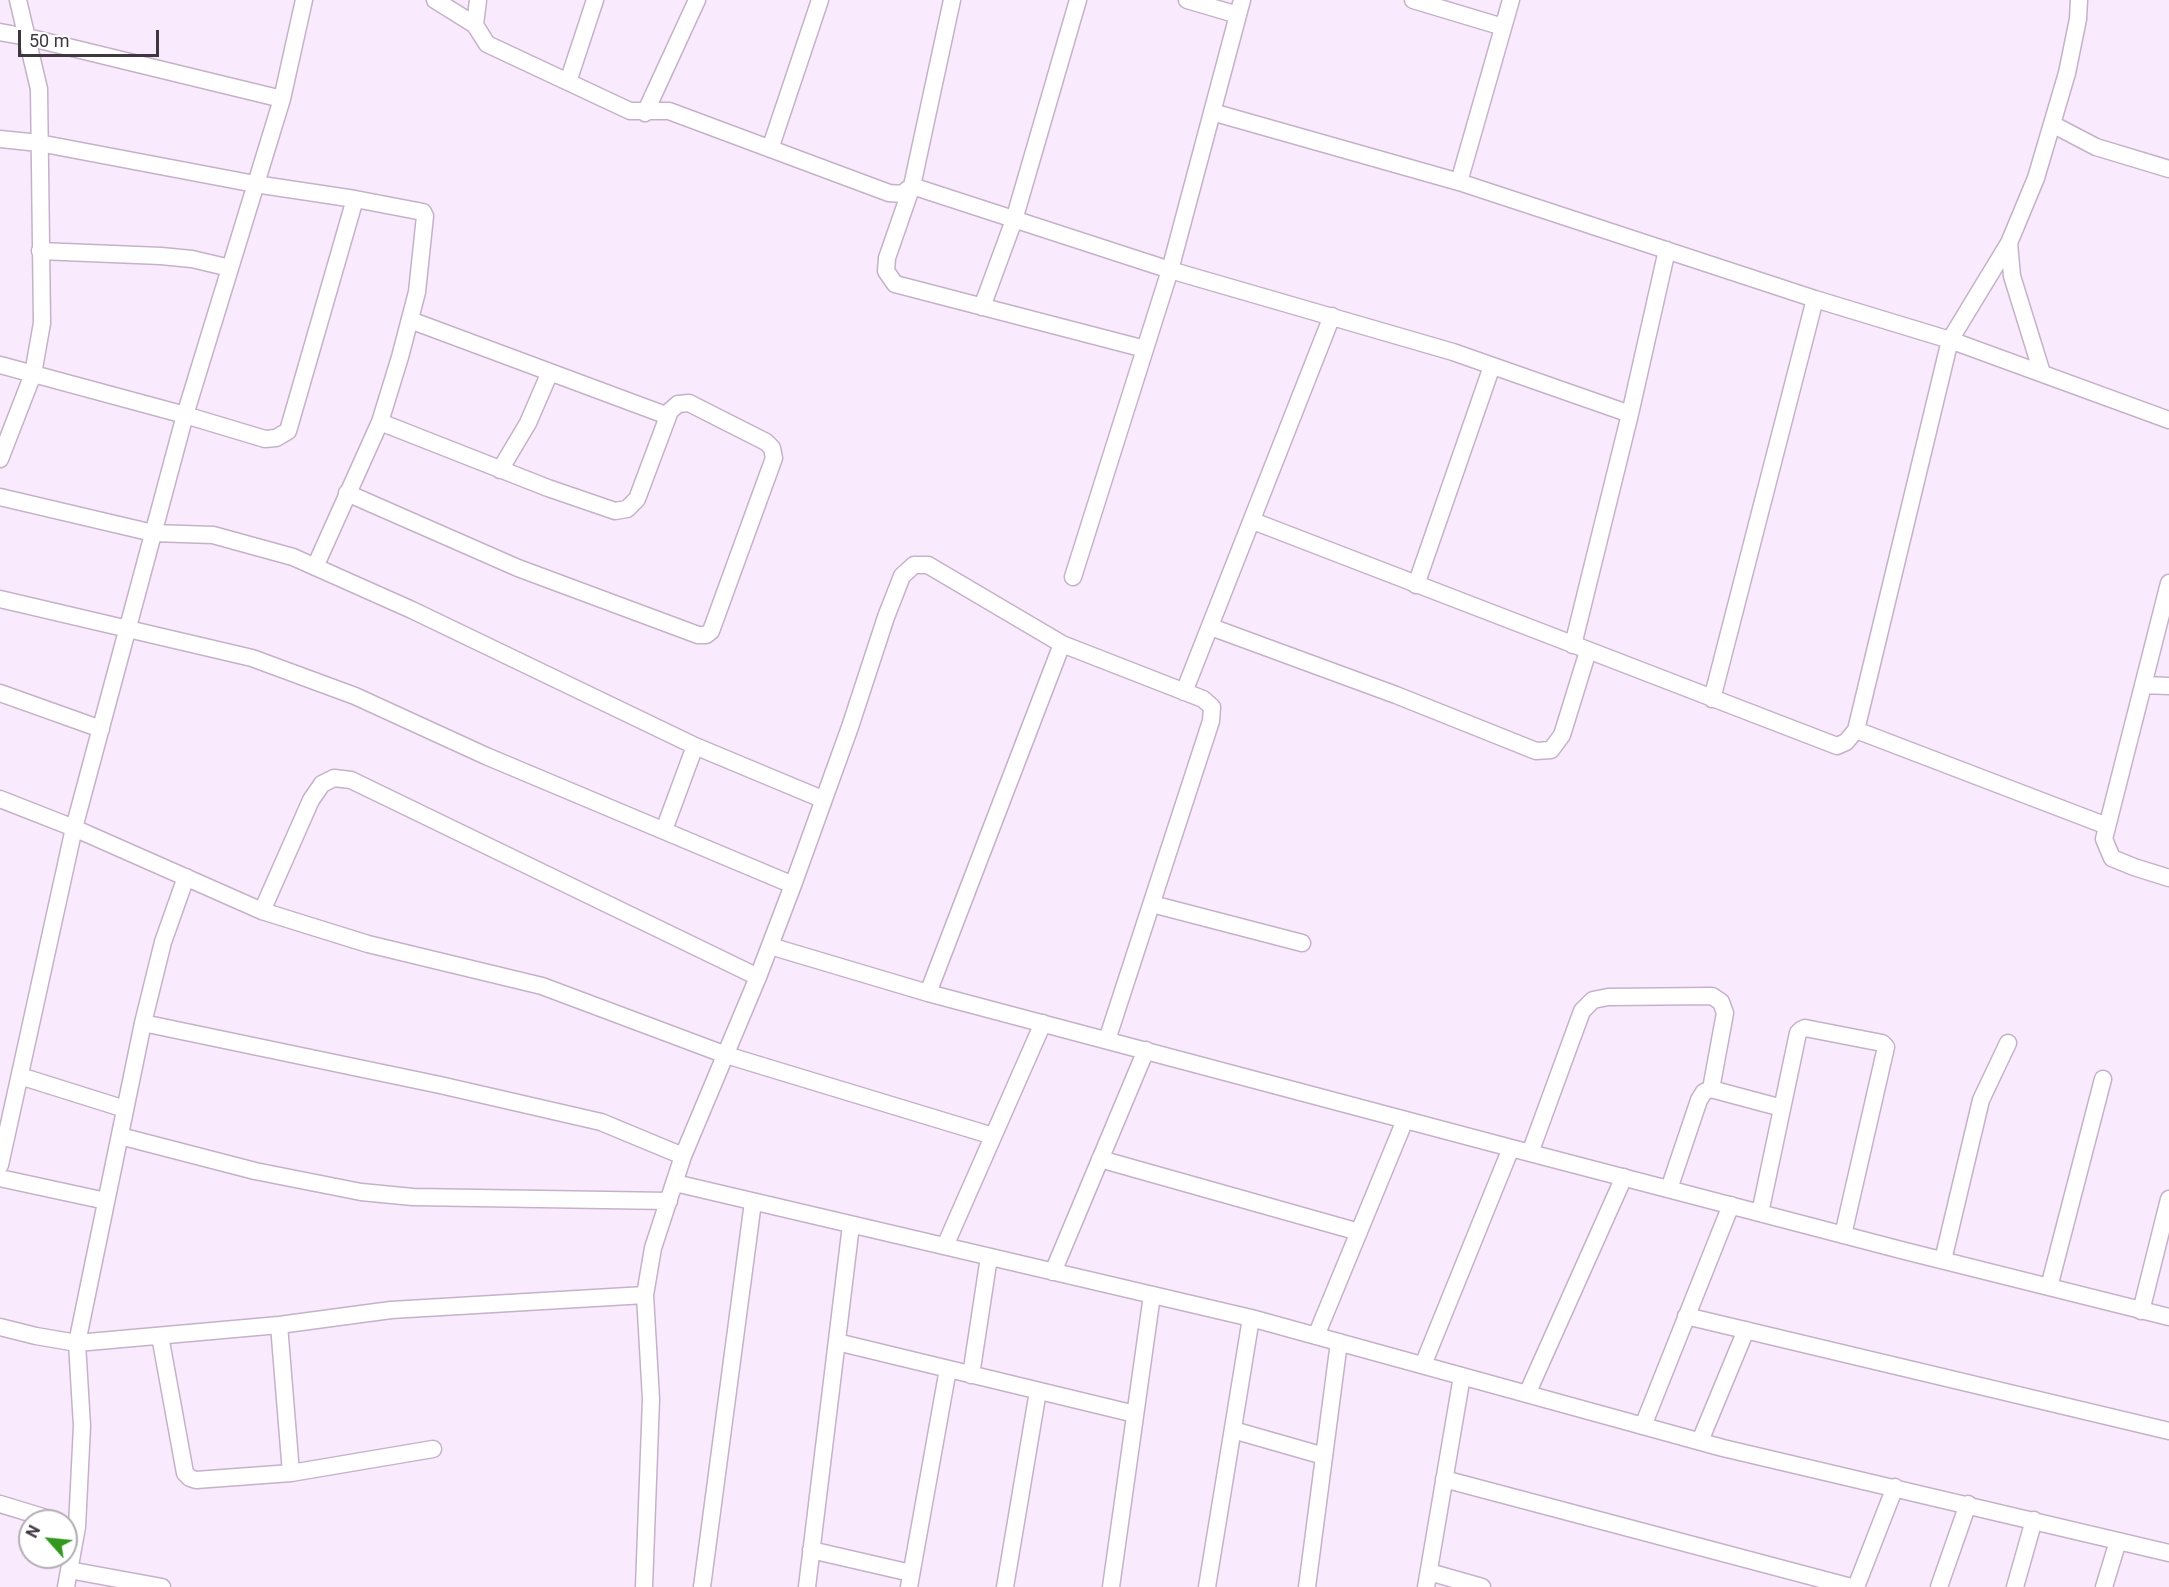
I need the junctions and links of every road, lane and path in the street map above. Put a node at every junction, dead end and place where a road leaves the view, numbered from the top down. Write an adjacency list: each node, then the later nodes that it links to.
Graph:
1 (18, 0): 20 (street)
2 (304, 0): 22 (street)
3 (435, 0): 17 (street)
4 (478, 0): 17 (street)
5 (595, 0): 21 (street)
6 (697, 0): 24 (street)
7 (819, 0): 28 (street)
8 (952, 0): 32 (street)
9 (1078, 0): 34 (street)
10 (1187, 0): 15 (street)
11 (1413, 0): 18 (street)
12 (1511, 0): 18 (street)
13 (2079, 0): 16 (street)
14 (2090, 0): 16 (street)
15 (1240, 8): 23 (street)
16 (2078, 19): 25 (street)
17 (475, 25): 21 (street)
18 (1503, 27): 30 (street)
19 (0, 32): 20 (street)
20 (27, 37): 22 (street); 27 (street)
21 (568, 82): 24 (street)
22 (282, 99): 31 (street)
23 (1212, 112): 30 (street); 39 (street)
24 (645, 113): 28 (street)
25 (2052, 124): 29 (street); 35 (street)
26 (0, 139): 27 (street)
27 (39, 144): 31 (street); 37 (street)
28 (770, 149): 32 (street)
29 (2169, 169)
30 (1459, 182): 36 (street)
31 (255, 184): 33 (street); 38 (street)
32 (912, 186): 34 (street); 41 (street)
33 (355, 199): 43 (street); 51 (street)
34 (1014, 220): 39 (street); 41 (street)
35 (2009, 243): 44 (street); 49 (street)
36 (1667, 250): 40 (street); 52 (street)
37 (40, 251): 38 (street); 50 (street)
38 (230, 268): 51 (street)
39 (1170, 270): 42 (street); 45 (street)
40 (1815, 299): 44 (street); 75 (street)
41 (982, 307): 45 (street)
42 (1332, 316): 47 (street); 60 (street)
43 (410, 320): 48 (street); 55 (street)
44 (1950, 340): 49 (street); 77 (street)
45 (1144, 350): 63 (street)
46 (0, 365): 50 (street)
47 (1492, 366): 52 (street); 65 (street)
48 (550, 372): 53 (street); 57 (street)
49 (2042, 373): 54 (street)
50 (33, 374): 51 (street); 56 (street)
51 (185, 414): 61 (street)
52 (1630, 414): 70 (street)
53 (668, 416): 57 (street); 58 (street)
54 (2169, 420)
55 (380, 422): 57 (street); 58 (street)
56 (0, 459)
57 (500, 470)
58 (347, 493): 62 (street)
59 (0, 497): 61 (street)
60 (1253, 521): 65 (street); 67 (street)
61 (153, 533): 62 (street); 68 (street)
62 (315, 567): 78 (street)
63 (1072, 578)
64 (2169, 583): 72 (street)
65 (1416, 585): 70 (street)
66 (0, 599): 68 (street)
67 (1211, 627): 70 (street); 71 (street)
68 (128, 629): 76 (street); 83 (street)
69 (1062, 644): 71 (street); 80 (street); 92 (street)
70 (1581, 648): 75 (street)
71 (1187, 685): 87 (street)
72 (2143, 685): 73 (street); 81 (street)
73 (2169, 686)
74 (0, 693): 76 (street)
75 (1713, 699): 77 (street)
76 (101, 729): 82 (street)
77 (1856, 730): 81 (street)
78 (695, 746): 80 (street); 83 (street)
79 (0, 799): 82 (street)
80 (822, 799): 86 (street)
81 (2107, 826): 85 (street)
82 (74, 828): 84 (street); 99 (street)
83 (664, 830): 86 (street)
84 (186, 877): 88 (street); 93 (street)
85 (2169, 878)
86 (793, 885): 90 (street)
87 (1152, 904): 89 (street); 95 (street)
88 (262, 911): 91 (street); 98 (street)
89 (1302, 943)
90 (770, 946): 91 (street); 92 (street)
91 (758, 977): 98 (street)
92 (928, 993): 94 (street)
93 (143, 1023): 103 (street); 109 (street)
94 (1042, 1023): 95 (street); 106 (street)
95 (1107, 1040): 97 (street)
96 (2008, 1043): 127 (street)
97 (1146, 1050): 104 (street); 110 (street)
98 (726, 1055): 106 (street); 109 (street)
99 (20, 1076): 103 (street); 111 (street)
100 (2103, 1079): 129 (street)
101 (1711, 1089): 102 (street); 108 (street); 115 (street)
102 (1782, 1108): 121 (street); 124 (street)
103 (125, 1109): 105 (street)
104 (1405, 1120): 107 (street); 123 (street)
105 (120, 1136): 117 (street); 118 (street)
106 (993, 1136): 125 (street)
107 (1510, 1148): 108 (street); 144 (street)
108 (1530, 1153): 112 (street)
109 (683, 1156): 114 (street)
110 (1100, 1159): 123 (street); 128 (street)
111 (0, 1165)
112 (1624, 1177): 115 (street); 149 (street)
113 (0, 1178): 117 (street)
114 (675, 1184): 118 (street); 119 (street)
115 (1669, 1189): 120 (street)
116 (2169, 1199): 132 (street)
117 (106, 1201): 143 (street)
118 (669, 1201): 130 (street)
119 (753, 1202): 122 (street); 174 (street)
120 (1731, 1205): 121 (street); 133 (street)
121 (1760, 1213): 124 (street)
122 (851, 1225): 125 (street); 141 (street)
123 (1359, 1232): 140 (street)
124 (1843, 1234): 127 (street)
125 (945, 1246): 126 (street)
126 (989, 1257): 128 (street); 146 (street)
127 (1943, 1260): 129 (street)
128 (1053, 1272): 131 (street)
129 (2049, 1287): 132 (street)
130 (645, 1295): 136 (street); 173 (street)
131 (1152, 1295): 135 (street); 150 (street)
132 (2141, 1311): 134 (street)
133 (1686, 1316): 138 (street); 151 (street)
134 (2169, 1317)
135 (1251, 1318): 140 (street); 152 (street)
136 (279, 1325): 139 (street); 157 (street)
137 (0, 1327): 143 (street)
138 (1746, 1330): 153 (street); 154 (street)
139 (160, 1336): 143 (street); 157 (street)
140 (1316, 1336): 142 (street)
141 (837, 1342): 145 (street); 166 (street)
142 (1339, 1342): 144 (street); 156 (street)
143 (77, 1343): 163 (street)
144 (1423, 1365): 147 (street)
145 (948, 1369): 146 (street); 169 (street)
146 (971, 1375): 148 (street)
147 (1462, 1376): 149 (street); 158 (street)
148 (1038, 1390): 150 (street); 176 (street)
149 (1527, 1394): 151 (street)
150 (1135, 1414): 177 (street)
151 (1643, 1426): 154 (street)
152 (1233, 1430): 156 (street); 178 (street)
153 (2169, 1431)
154 (1700, 1441): 159 (street)
155 (433, 1449): 157 (street)
156 (1324, 1456): 179 (street)
157 (291, 1473)
158 (1444, 1479): 170 (street); 181 (street)
159 (1895, 1487): 161 (street); 182 (street)
160 (0, 1504): 162 (street)
161 (1968, 1504): 164 (street); 183 (street)
162 (18, 1509)
163 (73, 1509)
164 (2034, 1520): 165 (street); 184 (street)
165 (2118, 1540): 167 (street); 185 (street)
166 (811, 1550): 169 (street); 175 (street)
167 (2169, 1553)
168 (69, 1570): 171 (street); 172 (street)
169 (910, 1580)
170 (1427, 1580): 180 (street)
171 (66, 1587)
172 (162, 1587)
173 (644, 1587)
174 (702, 1587)
175 (807, 1587)
176 (1005, 1587)
177 (1111, 1587)
178 (1207, 1587)
179 (1307, 1587)
180 (1482, 1587)
181 (1851, 1587)
182 (1856, 1587)
183 (1939, 1587)
184 (2014, 1587)
185 (2104, 1587)

